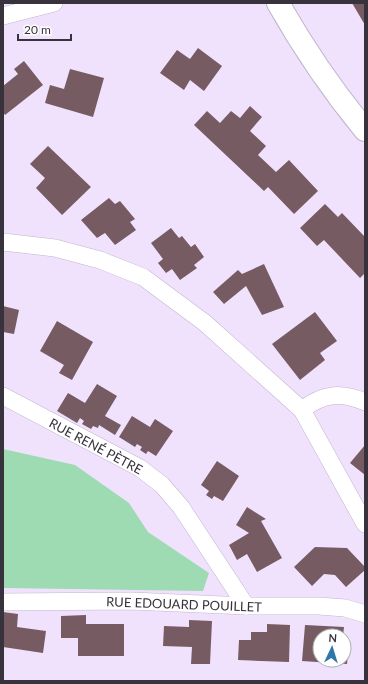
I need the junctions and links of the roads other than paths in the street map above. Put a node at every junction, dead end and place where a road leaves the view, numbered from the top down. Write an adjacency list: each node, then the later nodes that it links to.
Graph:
1 (54, 3): 3 (street)
2 (278, 3): 4 (main road)
3 (3, 16)
4 (365, 130)
5 (3, 242): 8 (street)
6 (3, 396): 11 (street, RUE RENÉ PÈTRE)
7 (365, 402): 8 (street)
8 (302, 410): 9 (street)
9 (365, 524)
10 (3, 602): 11 (street, RUE EDOUARD POUILLET)
11 (246, 606): 12 (street, RUE EDOUARD POUILLET)
12 (365, 614)

